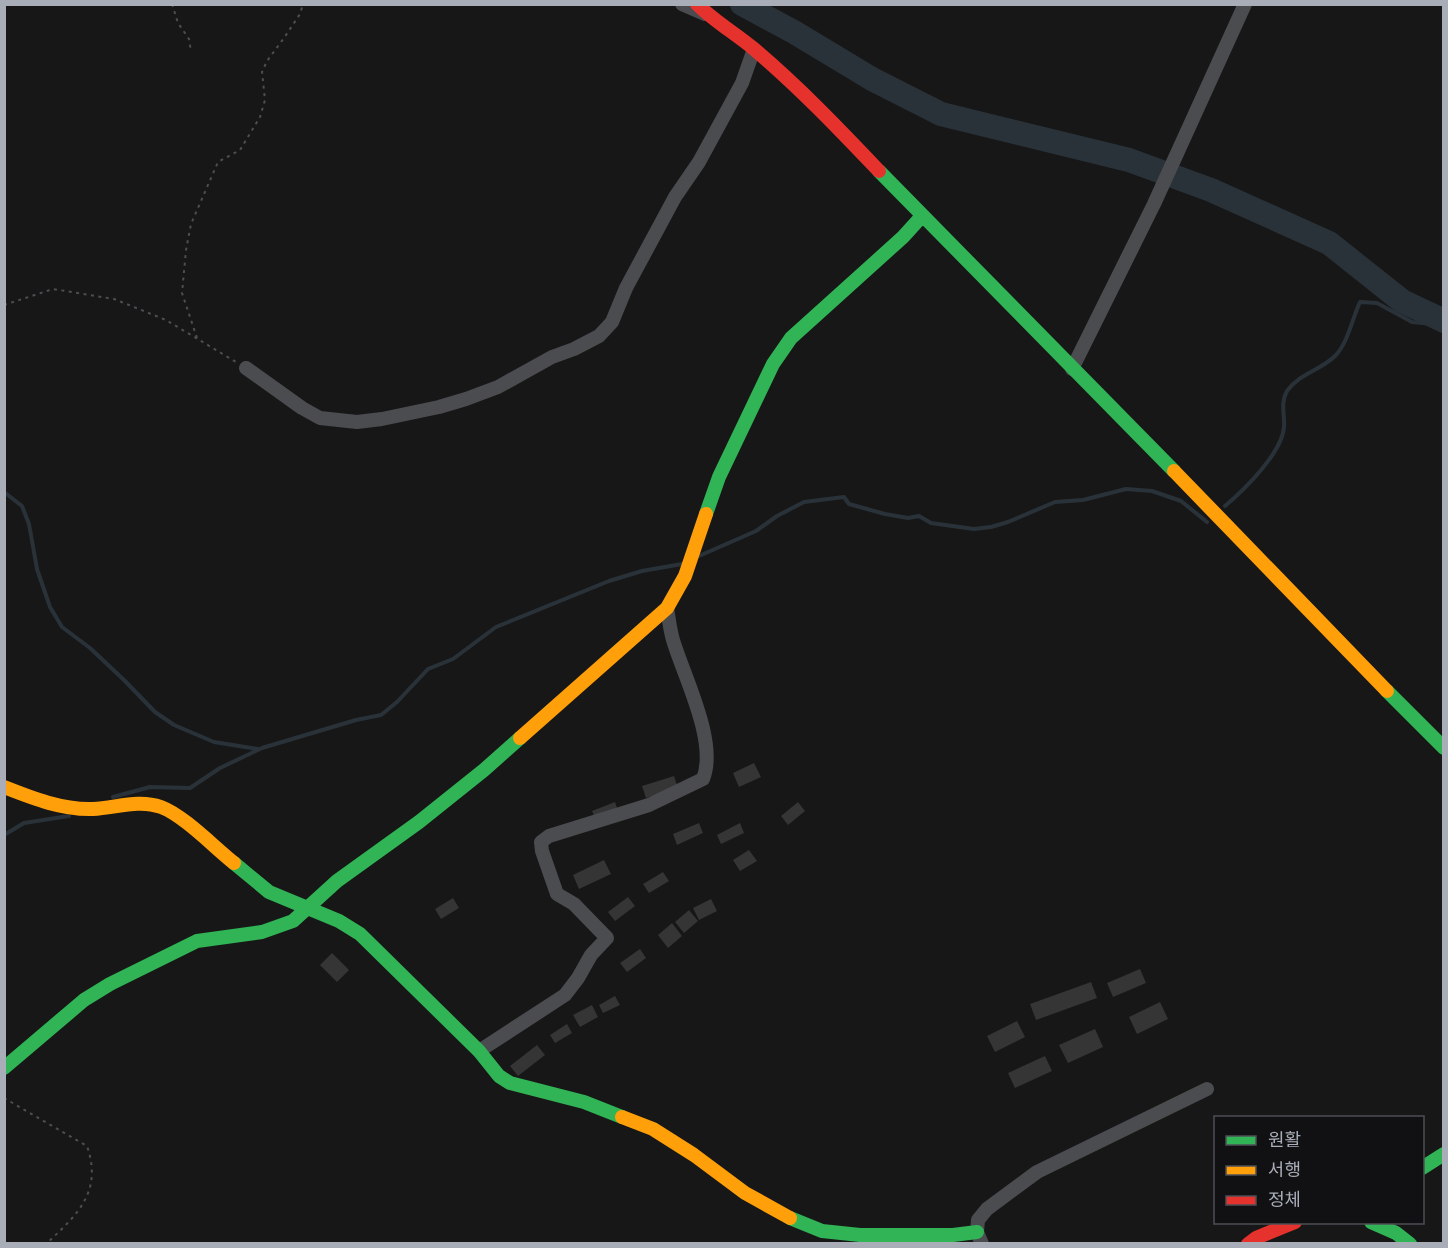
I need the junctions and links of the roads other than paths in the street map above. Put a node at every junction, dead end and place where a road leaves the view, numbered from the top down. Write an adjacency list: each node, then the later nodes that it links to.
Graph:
1 (682, 4): 4 (street)
2 (697, 4): 4 (main road)
3 (1245, 4): 8 (street)
4 (709, 16): 5 (main road)
5 (754, 50): 6 (main road); 7 (street)
6 (922, 216): 8 (main road); 9 (main road)
7 (246, 368)
8 (1072, 369): 10 (main road)
9 (667, 608): 12 (main road); 13 (street)
10 (1443, 748)
11 (4, 787): 12 (main road)
12 (309, 908): 13 (main road); 14 (main road)
13 (479, 1051): 21 (main road)
14 (4, 1068)
15 (1207, 1089): 21 (street)
16 (1443, 1154): 17 (main road)
17 (1424, 1167)
18 (1267, 1224): 22 (main road)
19 (1290, 1224): 23 (main road)
20 (1376, 1224): 24 (main road)
21 (980, 1238)
22 (1234, 1244)
23 (1248, 1244)
24 (1410, 1244)

